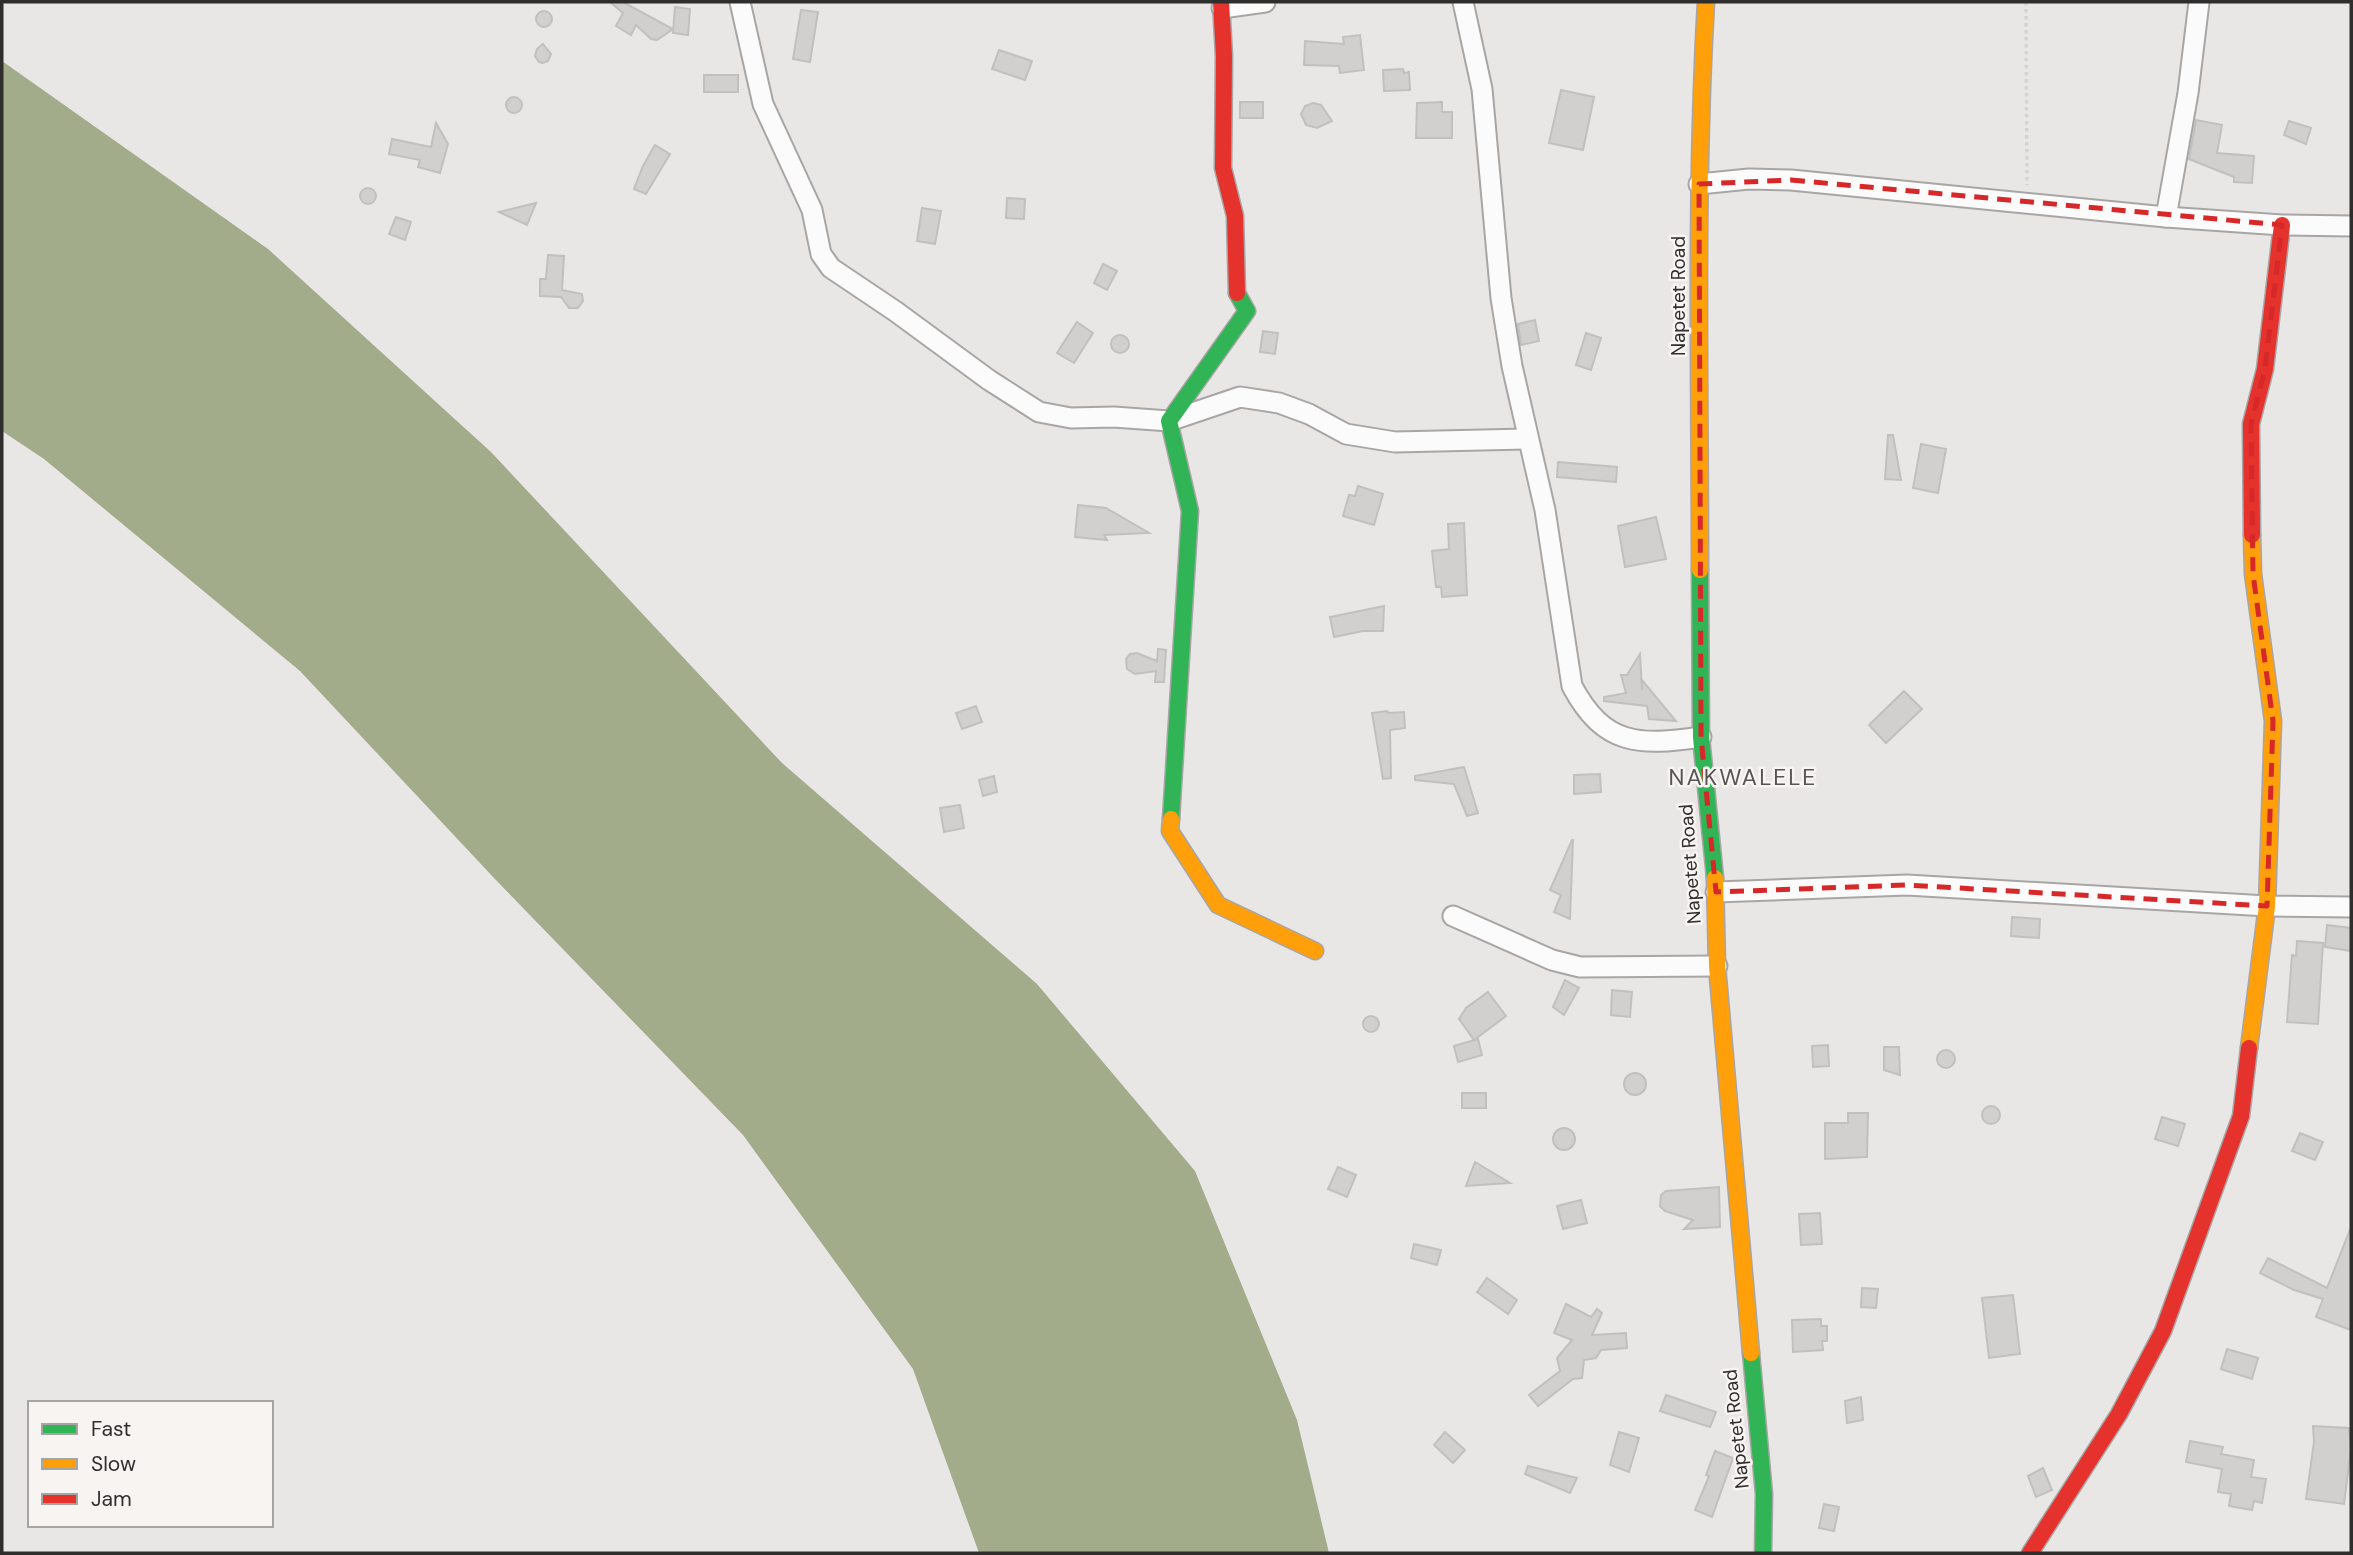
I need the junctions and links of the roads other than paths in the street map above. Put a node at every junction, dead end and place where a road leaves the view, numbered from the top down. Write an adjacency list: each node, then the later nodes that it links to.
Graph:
1 (740, 2): 11 (street)
2 (1265, 2): 6 (street)
3 (1463, 2): 12 (street)
4 (1706, 2): 7 (street, Napetet Road)
5 (2199, 2): 8 (street)
6 (1222, 5): 11 (street)
7 (1699, 184): 8 (street); 13 (street, Napetet Road)
8 (2166, 217): 9 (street)
9 (2282, 225): 10 (street); 15 (street)
10 (2351, 226)
11 (1169, 421): 12 (street); 18 (street)
12 (1528, 439): 13 (street)
13 (1701, 737): 14 (street, Napetet Road)
14 (1716, 892): 15 (street); 19 (street, Napetet Road)
15 (2267, 906): 16 (street); 21 (street)
16 (2351, 907)
17 (1453, 916): 19 (street)
18 (1315, 951)
19 (1717, 967): 20 (street, Napetet Road)
20 (1763, 1553)
21 (2030, 1553)

